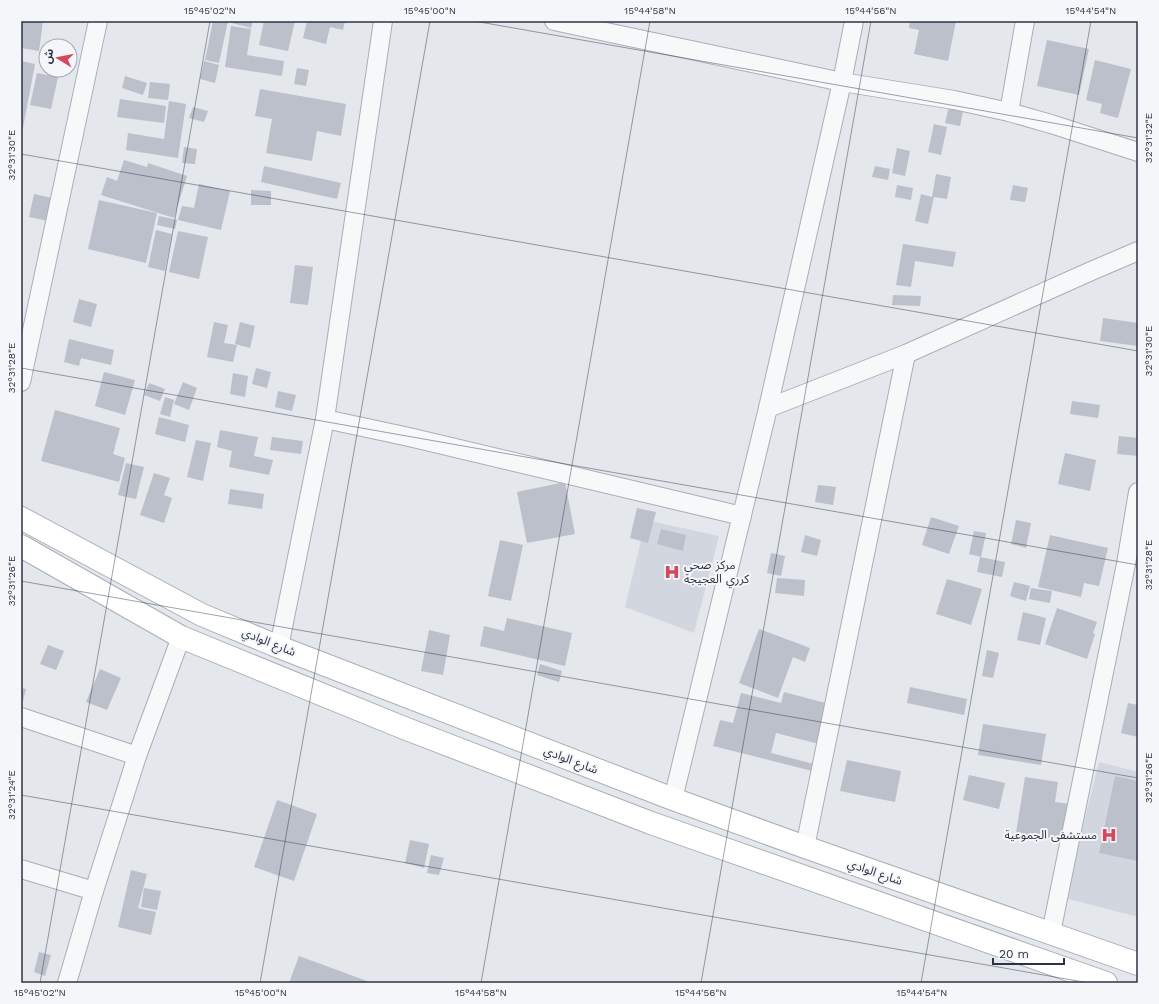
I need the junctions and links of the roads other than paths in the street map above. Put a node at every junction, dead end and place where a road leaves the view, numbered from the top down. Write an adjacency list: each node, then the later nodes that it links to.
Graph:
1 (98, 21): 11 (street)
2 (383, 21): 13 (street)
3 (554, 21): 6 (street)
4 (854, 21): 6 (street)
5 (1025, 21): 7 (street)
6 (842, 82): 7 (street); 12 (street)
7 (1009, 112): 8 (street)
8 (1138, 152)
9 (1138, 251): 10 (street)
10 (906, 354): 12 (street); 23 (street)
11 (21, 382)
12 (768, 408): 15 (street)
13 (325, 419): 15 (street); 19 (street)
14 (1138, 492): 26 (street)
15 (742, 516): 22 (street)
16 (21, 518): 19 (main road, شارع الوادي)
17 (21, 546): 18 (main road)
18 (181, 637): 21 (street); 29 (main road)
19 (279, 647): 22 (main road, شارع الوادي)
20 (21, 717): 21 (street)
21 (137, 756): 25 (street)
22 (673, 799): 23 (main road, شارع الوادي)
23 (805, 847): 26 (main road, شارع الوادي)
24 (21, 869): 25 (street)
25 (94, 891): 28 (street)
26 (1051, 933): 27 (main road, شارع الوادي)
27 (1138, 964)
28 (67, 983)
29 (1106, 983)

